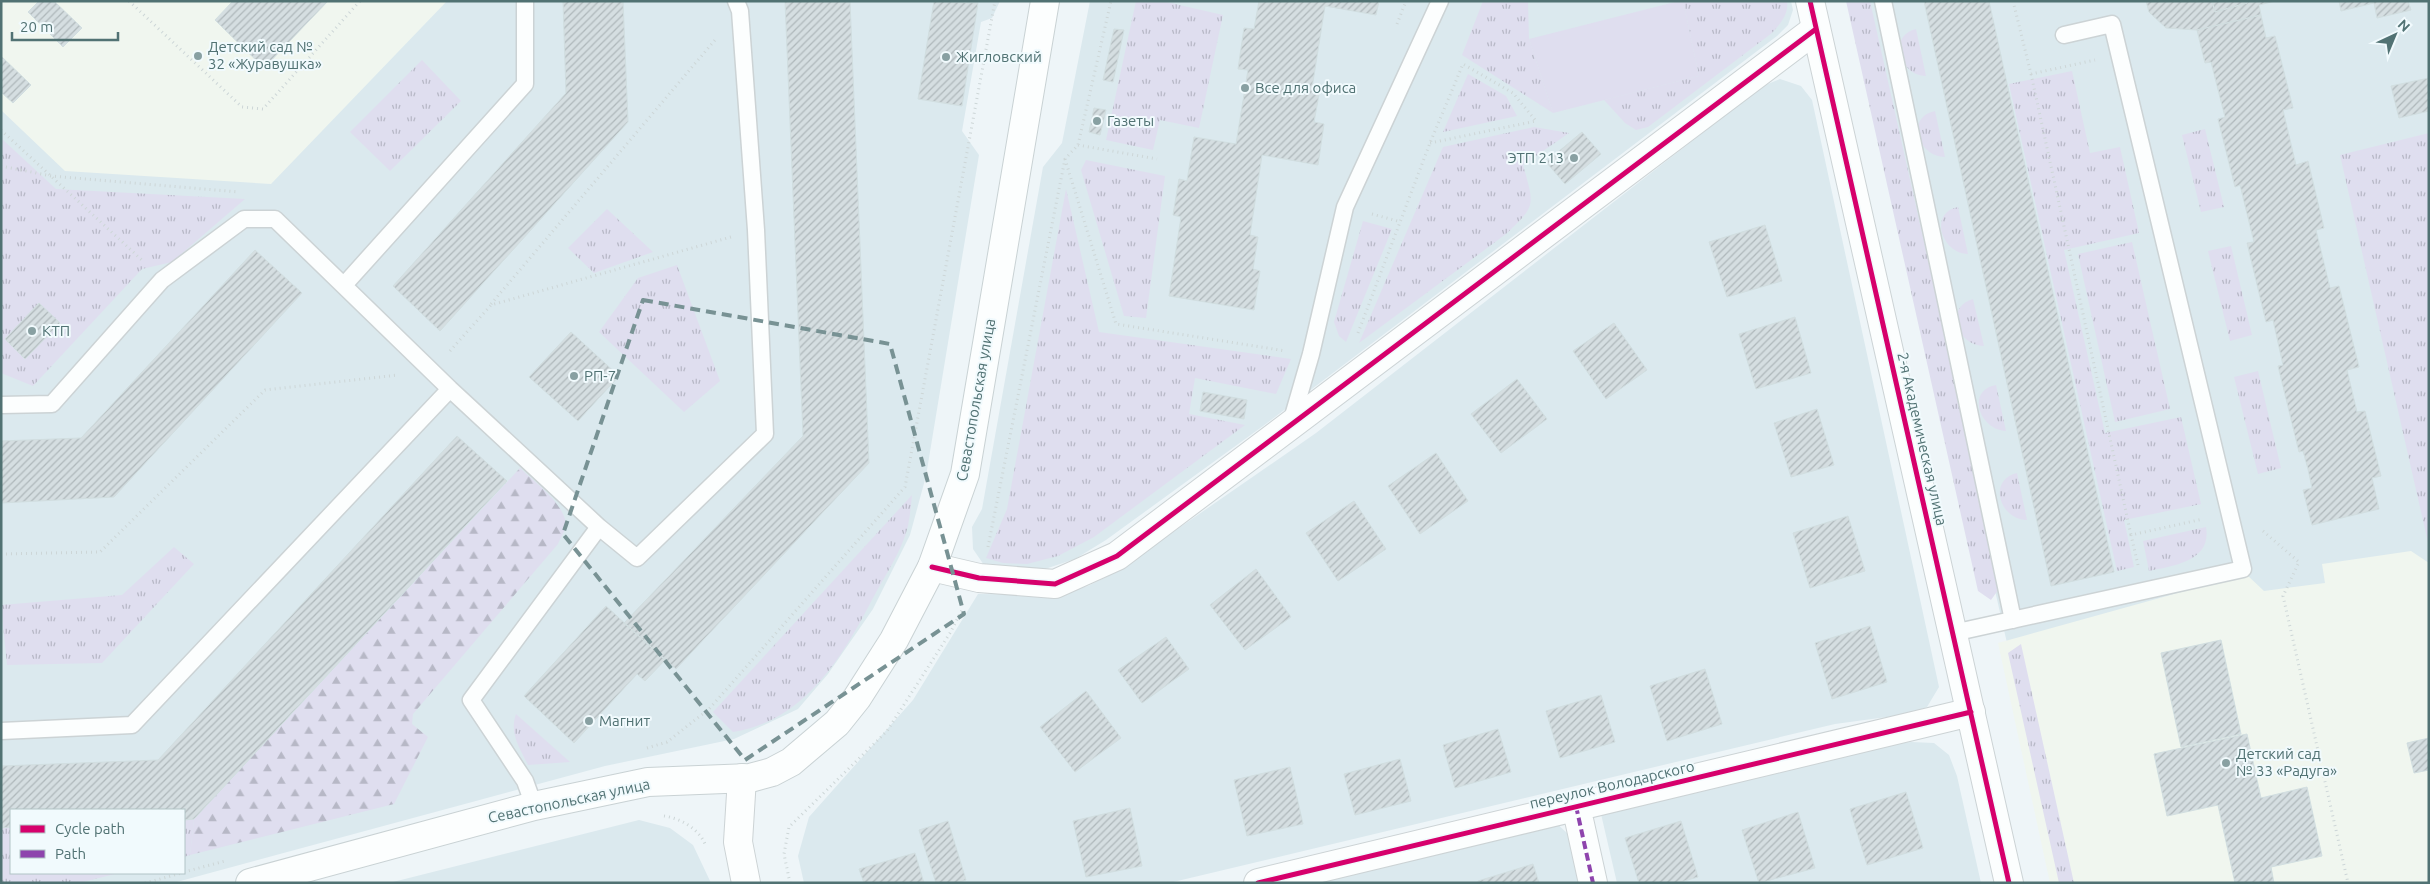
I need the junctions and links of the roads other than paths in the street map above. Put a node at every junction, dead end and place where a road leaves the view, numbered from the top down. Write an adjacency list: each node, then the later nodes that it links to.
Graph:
1 (525, 1): 9 (lane)
2 (1045, 1): 14 (street, Севастопольская улица)
3 (1440, 1): 12 (lane)
4 (1810, 1): 7 (street, 2-я Академическая улица)
5 (1883, 1): 15 (lane)
6 (738, 6): 13 (lane)
7 (1816, 28): 12 (street); 16 (street, 2-я Академическая улица)
8 (2064, 36): 15 (lane)
9 (345, 284): 10 (lane); 11 (lane)
10 (450, 389): 13 (lane); 18 (lane)
11 (1, 404)
12 (1290, 426): 14 (street)
13 (599, 528): 20 (lane)
14 (932, 568): 19 (street, Севастопольская улица)
15 (2013, 620): 16 (lane)
16 (1953, 632): 17 (street, 2-я Академическая улица)
17 (1971, 712): 21 (street, переулок Володарского); 26 (street, 2-я Академическая улица)
18 (1, 731)
19 (742, 778): 20 (street, Севастопольская улица); 23 (street)
20 (534, 806): 22 (street, Севастопольская улица)
21 (1576, 806): 24 (street, переулок Володарского); 25 (street)
22 (250, 883)
23 (746, 883)
24 (1258, 883)
25 (1593, 883)
26 (2009, 883)

